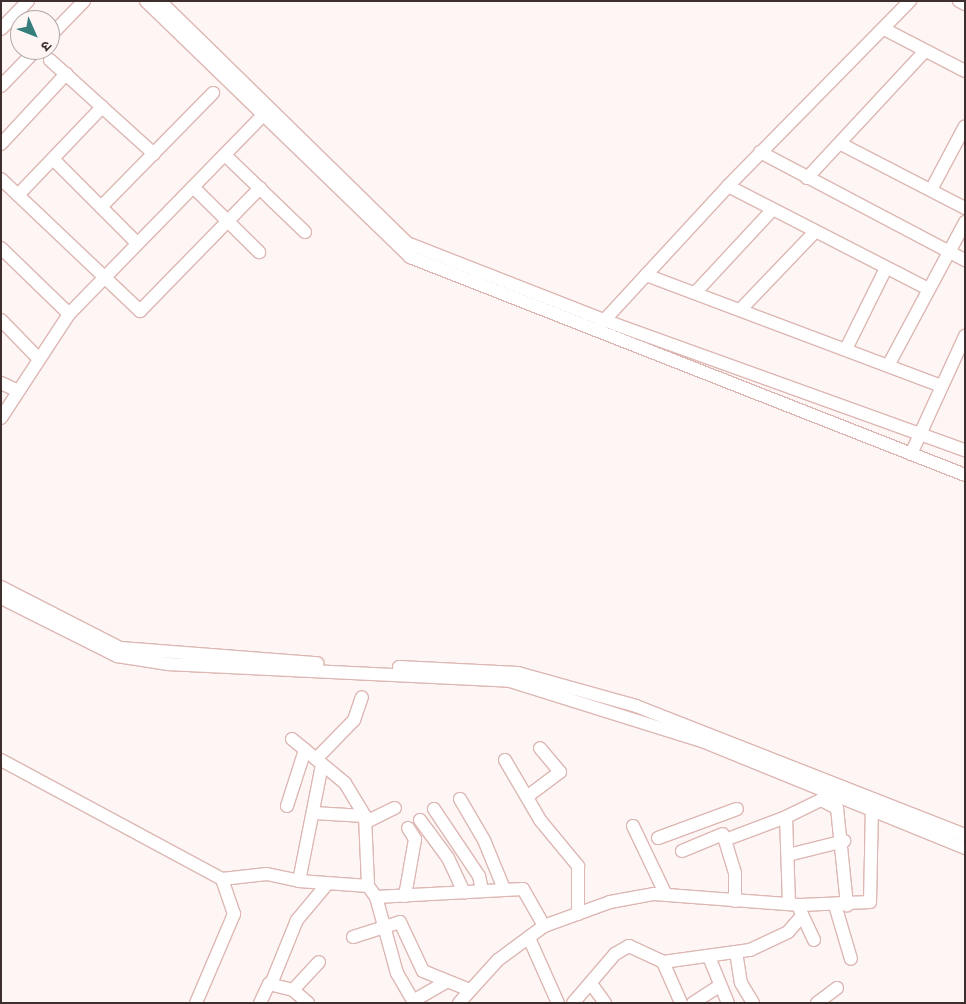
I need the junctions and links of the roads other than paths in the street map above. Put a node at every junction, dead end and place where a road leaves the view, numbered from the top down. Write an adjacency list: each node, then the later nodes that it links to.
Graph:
1 (28, 1): 9 (street)
2 (84, 1): 8 (street)
3 (146, 1): 19 (street)
4 (160, 1): 54 (street)
5 (910, 1): 10 (street)
6 (959, 1): 7 (street)
7 (965, 4)
8 (60, 26)
9 (2, 27)
10 (884, 29): 11 (street); 23 (street)
11 (924, 52): 14 (street); 22 (street)
12 (26, 60): 16 (street)
13 (50, 60): 15 (street)
14 (965, 71)
15 (66, 74): 18 (street); 21 (street)
16 (1, 86)
17 (213, 93): 24 (street)
18 (102, 107): 24 (street); 26 (street)
19 (262, 116): 25 (street); 54 (street)
20 (965, 126): 32 (street)
21 (1, 144)
22 (841, 144): 27 (street); 32 (street)
23 (760, 152): 27 (street); 29 (street)
24 (154, 154): 34 (street)
25 (225, 155): 30 (street); 31 (street)
26 (53, 159): 33 (street); 34 (street)
27 (806, 178): 43 (street)
28 (1, 179): 33 (street)
29 (728, 186): 36 (street); 47 (street)
30 (193, 187): 37 (street); 41 (street)
31 (260, 188): 37 (street); 39 (street)
32 (931, 190): 35 (street)
33 (18, 195): 48 (street)
34 (101, 207): 41 (street)
35 (965, 208)
36 (772, 210): 40 (street); 50 (street)
37 (228, 222): 44 (street); 48 (street)
38 (965, 222): 43 (street)
39 (305, 232)
40 (815, 232): 46 (street); 51 (street)
41 (137, 243): 48 (street)
42 (1, 248): 52 (street)
43 (949, 251): 45 (street); 49 (street)
44 (259, 252)
45 (965, 260)
46 (886, 268): 49 (street); 56 (street)
47 (646, 274): 50 (street); 54 (street)
48 (103, 279): 52 (street)
49 (928, 289): 58 (street)
50 (695, 293): 51 (street)
51 (742, 308): 56 (street)
52 (69, 314): 57 (street)
53 (1, 320): 57 (street)
54 (600, 326): 63 (street); 65 (street)
55 (965, 336): 60 (street)
56 (846, 349): 58 (street)
57 (38, 358): 61 (street)
58 (888, 364): 60 (street)
59 (1, 383): 61 (street)
60 (939, 385): 63 (street)
61 (18, 391): 62 (street)
62 (1, 418)
63 (920, 431): 64 (street); 65 (street)
64 (965, 450)
65 (911, 454): 66 (street)
66 (965, 475)
67 (1, 587): 76 (street)
68 (1, 598): 76 (street)
69 (362, 697): 75 (street)
70 (292, 739): 72 (street)
71 (540, 748): 77 (street)
72 (305, 750): 75 (street); 79 (street)
73 (1, 760): 98 (street)
74 (505, 760): 77 (street)
75 (319, 762): 84 (street); 87 (street)
76 (822, 782): 82 (street); 91 (street)
77 (528, 796): 111 (street)
78 (460, 799): 102 (street)
79 (287, 806)
80 (395, 808): 87 (street)
81 (737, 809): 85 (street)
82 (872, 809): 95 (street); 109 (street)
83 (434, 810): 103 (street)
84 (313, 813): 87 (street); 99 (street)
85 (718, 816): 92 (street); 93 (street)
86 (786, 817): 92 (street); 94 (street); 97 (street)
87 (366, 819): 101 (street)
88 (420, 820): 104 (street)
89 (633, 826): 105 (street)
90 (408, 828): 106 (street)
91 (965, 835)
92 (724, 837): 96 (street); 108 (street)
93 (658, 838)
94 (844, 840): 97 (street); 109 (street)
95 (965, 848)
96 (682, 851)
97 (788, 855): 110 (street)
98 (222, 879): 99 (street); 129 (street)
99 (300, 881): 100 (street)
100 (328, 883): 101 (street); 123 (street)
101 (368, 886): 107 (street)
102 (504, 889): 103 (street); 113 (street)
103 (482, 890): 104 (street)
104 (464, 893): 106 (street)
105 (666, 895): 108 (street); 111 (street)
106 (405, 896): 107 (street)
107 (376, 897): 112 (street)
108 (735, 901): 110 (street)
109 (841, 905): 110 (street); 119 (street)
110 (797, 909): 116 (street); 117 (street)
111 (578, 914): 113 (street)
112 (382, 924): 114 (street); 122 (street); 122 (street)
113 (544, 926): 115 (street)
114 (353, 937)
115 (529, 938): 127 (street); 133 (street)
116 (814, 940)
117 (736, 952): 118 (street); 139 (street)
118 (709, 957): 121 (street); 125 (street)
119 (851, 959)
120 (319, 962): 128 (street)
121 (663, 962): 124 (street); 136 (street)
122 (446, 982): 127 (street)
123 (271, 984): 128 (street); 130 (street)
124 (592, 985): 134 (street); 135 (street)
125 (718, 987): 137 (street); 138 (street)
126 (838, 988): 140 (street)
127 (467, 989): 132 (street)
128 (293, 990): 131 (street)
129 (201, 1002)
130 (260, 1003)
131 (308, 1003)
132 (459, 1003)
133 (558, 1003)
134 (572, 1003)
135 (606, 1003)
136 (681, 1003)
137 (693, 1003)
138 (728, 1003)
139 (753, 1003)
140 (816, 1003)

